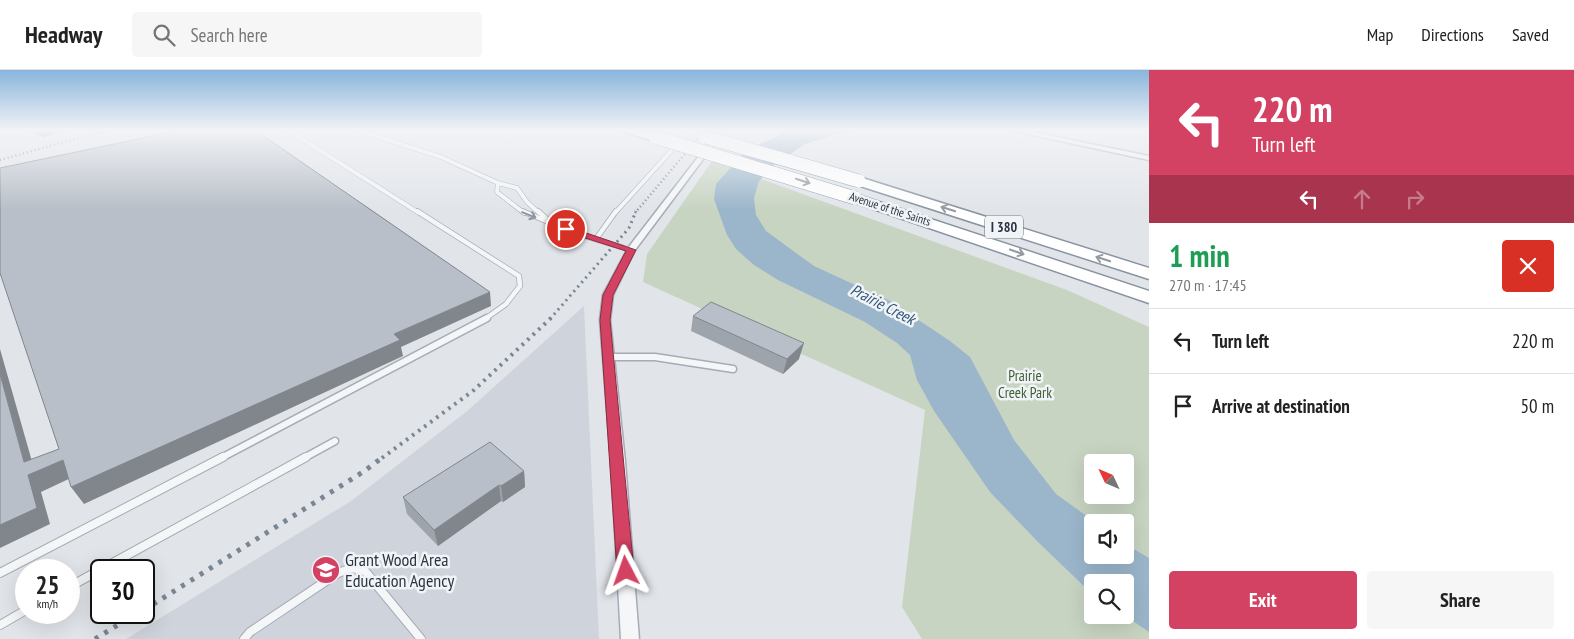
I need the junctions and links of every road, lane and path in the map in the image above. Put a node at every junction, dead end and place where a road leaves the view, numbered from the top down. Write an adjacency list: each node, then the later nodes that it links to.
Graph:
1 (330, 157): 18 (lane)
2 (439, 157): 7 (lane)
3 (665, 157): 9 (lane)
4 (700, 157): 10 (street)
5 (719, 157): 11 (highway, Avenue of the Saints / I 380, one-way to 11, bridge)
6 (774, 157): 12 (highway, Avenue of the Saints / I 380, one-way to 6, bridge)
7 (498, 183): 8 (lane); 8 (lane, one-way to 8)
8 (551, 223): 9 (lane)
9 (596, 239): 10 (lane)
10 (631, 250): 15 (street)
11 (1077, 273): 13 (highway, Avenue of the Saints / I 380); 14 (highway)
12 (1149, 274)
13 (1149, 297)
14 (1149, 302)
15 (609, 357): 16 (lane); 24 (street)
16 (733, 368)
17 (335, 441): 19 (lane)
18 (0, 573)
19 (80, 580)
20 (15, 616): 21 (lane)
21 (0, 625)
22 (244, 639): 23 (lane)
23 (422, 639)
24 (630, 639)

